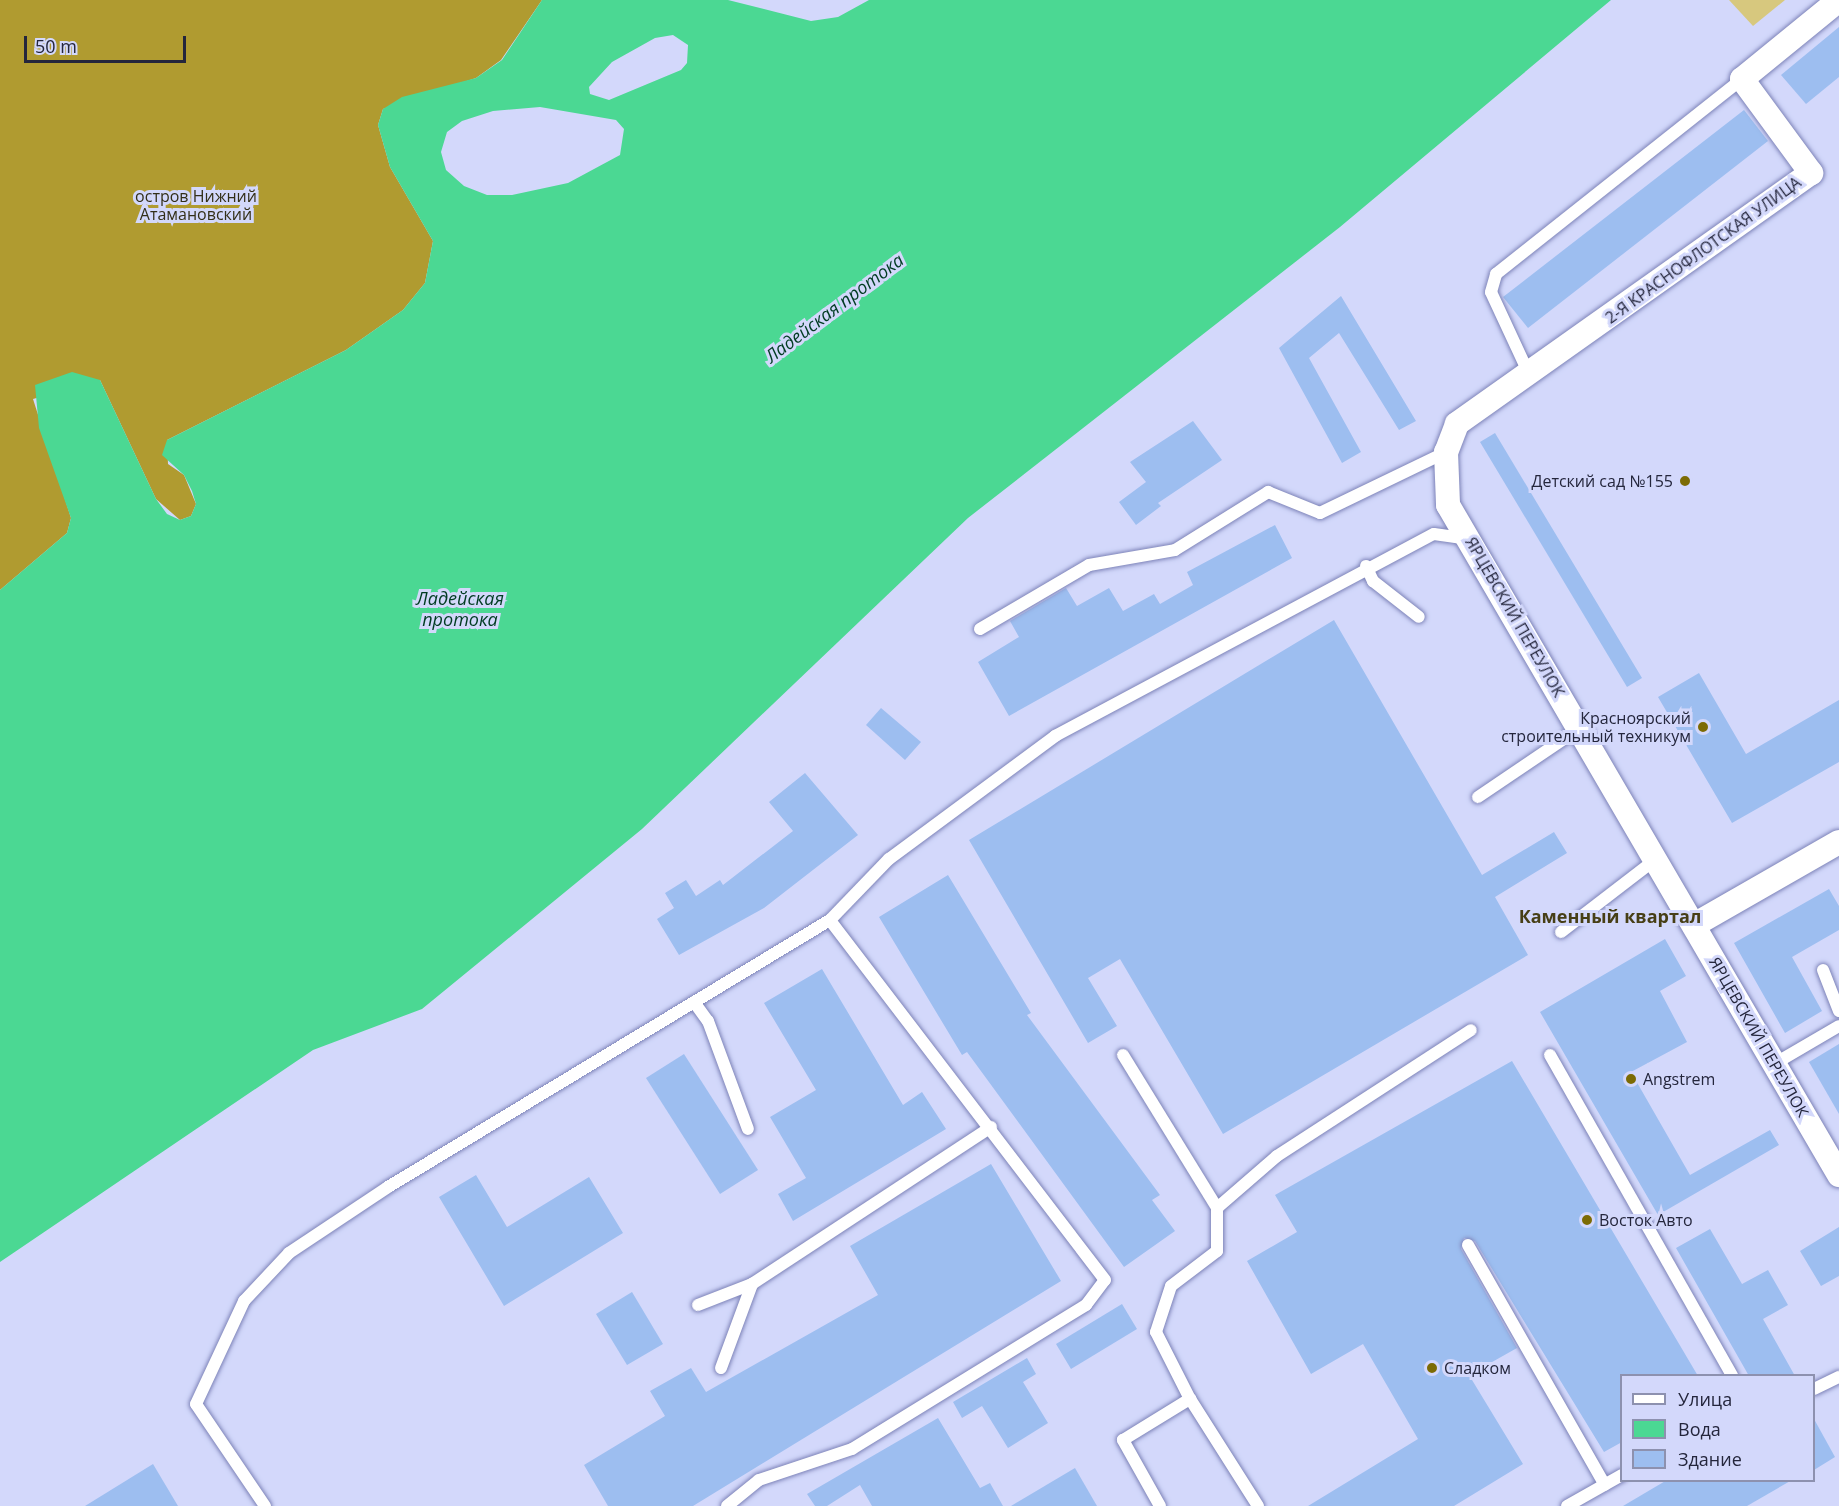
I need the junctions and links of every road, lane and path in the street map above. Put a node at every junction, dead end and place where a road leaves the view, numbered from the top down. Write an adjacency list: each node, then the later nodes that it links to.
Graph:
1 (1839, 0): 2 (street)
2 (1742, 79): 3 (lane); 3 (street, 2-Я КРАСНОФЛОТСКАЯ УЛИЦА)
3 (1529, 374): 4 (street, 2-Я КРАСНОФЛОТСКАЯ УЛИЦА)
4 (1457, 423): 5 (street, ЯРЦЕВСКИЙ ПЕРЕУЛОК)
5 (1446, 452): 6 (street, ЯРЦЕВСКИЙ ПЕРЕУЛОК); 9 (lane)
6 (1471, 540): 7 (lane); 10 (street, ЯРЦЕВСКИЙ ПЕРЕУЛОК)
7 (1366, 567): 8 (lane); 14 (lane)
8 (1419, 617)
9 (980, 629)
10 (1580, 728): 11 (lane); 13 (street, ЯРЦЕВСКИЙ ПЕРЕУЛОК)
11 (1478, 797)
12 (1839, 842): 15 (street)
13 (1656, 859): 15 (street, ЯРЦЕВСКИЙ ПЕРЕУЛОК); 16 (lane)
14 (830, 920): 18 (lane); 25 (lane)
15 (1694, 925): 24 (street, ЯРЦЕВСКИЙ ПЕРЕУЛОК)
16 (1561, 932)
17 (1823, 970): 19 (lane)
18 (694, 1002): 26 (lane); 39 (lane)
19 (1839, 1011)
20 (1839, 1026): 24 (lane)
21 (1471, 1030): 28 (lane)
22 (1123, 1055): 28 (lane)
23 (1550, 1055): 33 (lane)
24 (1774, 1064): 27 (street, ЯРЦЕВСКИЙ ПЕРЕУЛОК)
25 (991, 1127): 30 (lane); 40 (lane)
26 (748, 1129)
27 (1839, 1175)
28 (1217, 1208): 36 (lane)
29 (1467, 1245): 38 (lane)
30 (752, 1284): 31 (lane); 32 (lane)
31 (698, 1305)
32 (721, 1368)
33 (1731, 1374)
34 (1839, 1377): 35 (lane)
35 (1815, 1389)
36 (1190, 1399): 41 (lane); 42 (lane)
37 (1620, 1476): 38 (lane)
38 (1605, 1485): 43 (lane)
39 (265, 1506)
40 (727, 1506)
41 (1161, 1506)
42 (1258, 1506)
43 (1567, 1506)

